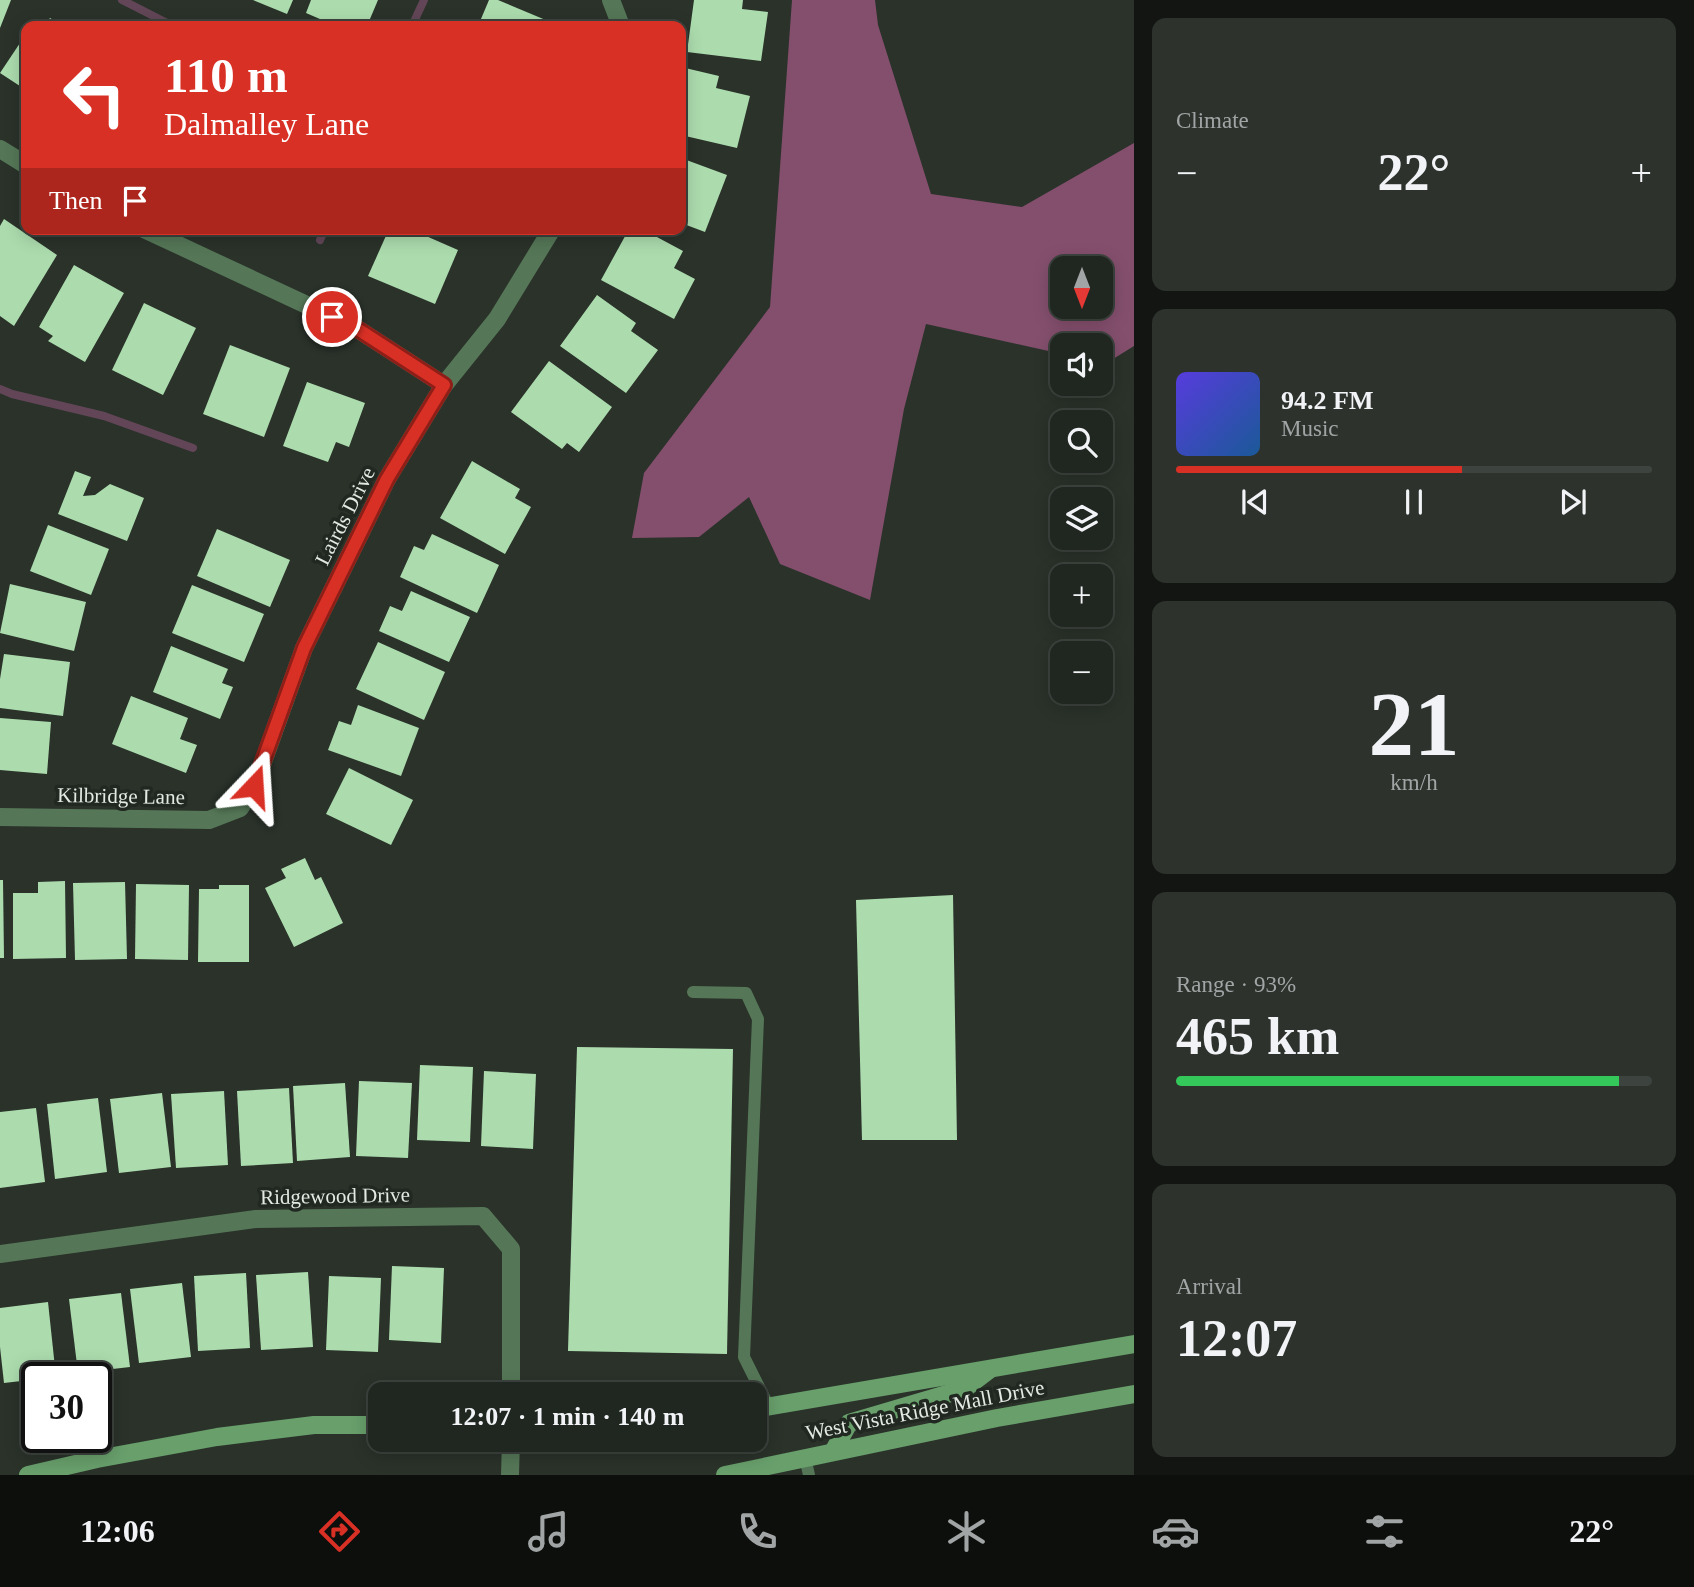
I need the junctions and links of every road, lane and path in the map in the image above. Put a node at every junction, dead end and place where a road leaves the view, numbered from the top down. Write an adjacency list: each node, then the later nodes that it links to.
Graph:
1 (611, 0): 2 (street)
2 (619, 21)
3 (0, 149): 4 (street)
4 (21, 161)
5 (157, 235): 7 (street)
6 (548, 235): 7 (street, Lairds Drive)
7 (444, 385): 8 (street, Lairds Drive)
8 (240, 808): 9 (street, Kilbridge Lane)
9 (0, 817)
10 (693, 992): 15 (lane)
11 (0, 1254): 14 (street, Ridgewood Drive)
12 (1134, 1344): 13 (main road, West Vista Ridge Mall Drive)
13 (991, 1369): 17 (main road, West Vista Ridge Mall Drive); 19 (main road)
14 (512, 1382)
15 (753, 1382)
16 (1134, 1394): 19 (main road, West Vista Ridge Mall Drive)
17 (767, 1407)
18 (368, 1425): 22 (main road)
19 (834, 1450): 21 (main road, West Vista Ridge Mall Drive)
20 (511, 1452): 23 (street)
21 (805, 1457): 24 (main road, West Vista Ridge Mall Drive); 25 (lane)
22 (28, 1475)
23 (510, 1475)
24 (725, 1475)
25 (809, 1475)

